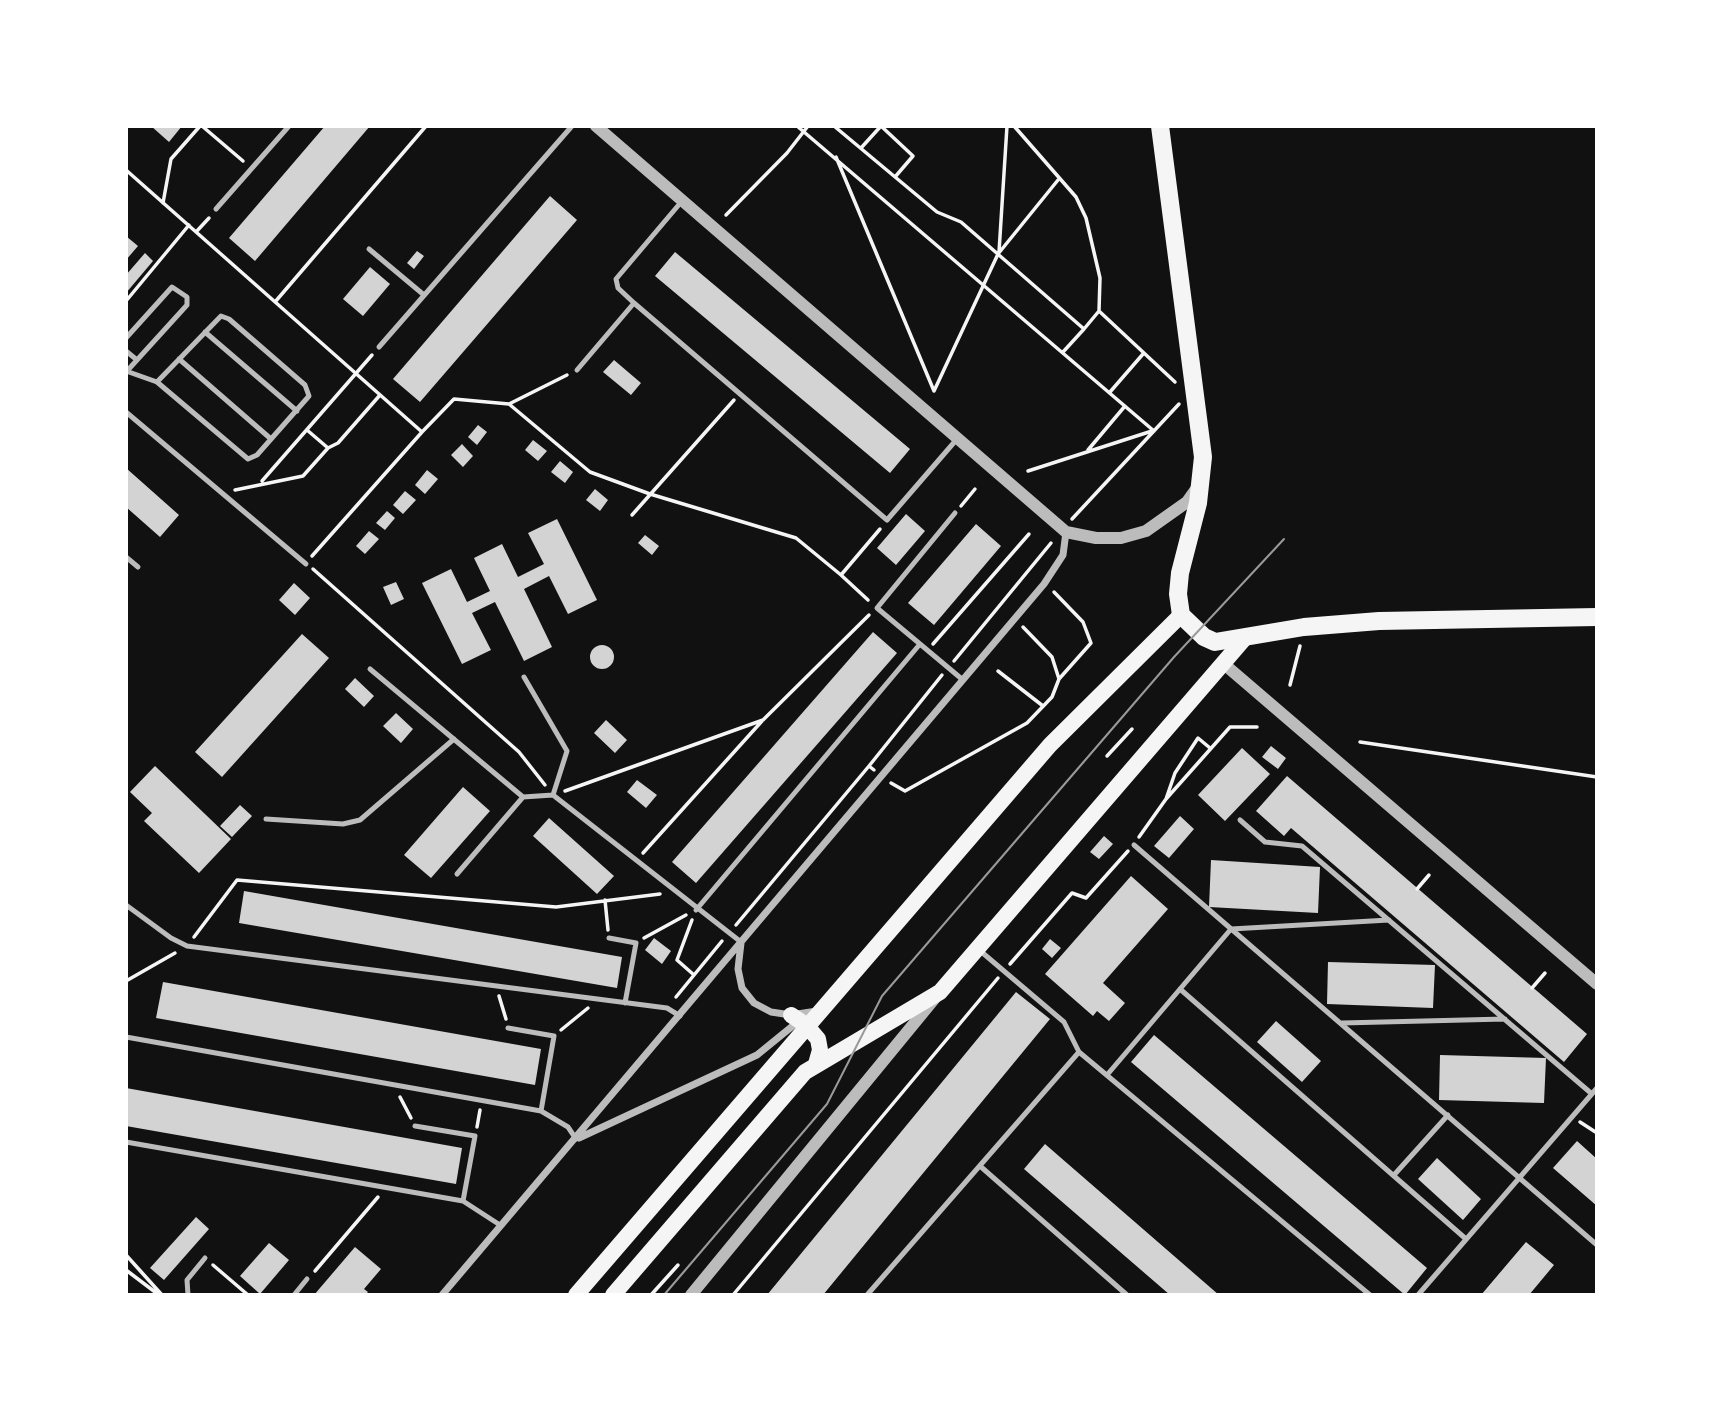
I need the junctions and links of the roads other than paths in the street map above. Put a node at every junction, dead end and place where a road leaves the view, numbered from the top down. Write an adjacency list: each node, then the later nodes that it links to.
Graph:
1 (289, 126): 6 (lane)
2 (572, 126): 8 (lane)
3 (596, 126): 5 (street)
4 (1160, 126): 23 (highway)
5 (682, 201): 9 (lane); 21 (street)
6 (216, 209)
7 (369, 249): 8 (lane)
8 (424, 295): 12 (lane)
9 (634, 303): 16 (lane); 21 (lane)
10 (205, 332): 14 (lane); 19 (lane); 19 (lane)
11 (126, 338): 15 (lane)
12 (379, 347)
13 (126, 351): 15 (lane)
14 (179, 359): 18 (lane); 22 (lane)
15 (137, 360): 17 (lane)
16 (577, 370)
17 (127, 371): 18 (lane)
18 (158, 383): 22 (lane)
19 (297, 411): 22 (lane)
20 (126, 412): 27 (lane)
21 (958, 438): 25 (street)
22 (271, 439)
23 (1201, 482): 25 (street); 29 (highway)
24 (955, 513): 32 (lane)
25 (1066, 532): 36 (street)
26 (126, 557): 28 (lane)
27 (306, 564)
28 (138, 567)
29 (1181, 615): 31 (highway); 57 (main road)
30 (1597, 617): 31 (highway)
31 (1244, 639): 33 (main road)
32 (920, 644): 36 (lane); 45 (lane)
33 (1224, 664): 50 (main road); 51 (street)
34 (370, 669): 37 (lane)
35 (524, 677): 38 (lane)
36 (962, 680): 49 (street)
37 (454, 739): 39 (lane); 40 (lane)
38 (553, 795): 39 (lane); 45 (lane)
39 (523, 797): 43 (lane)
40 (266, 819)
41 (1240, 820): 46 (lane)
42 (1134, 845): 47 (lane)
43 (457, 874)
44 (126, 905): 54 (lane)
45 (696, 910): 49 (lane)
46 (1390, 920): 47 (lane); 56 (lane)
47 (1231, 929): 52 (lane); 58 (lane)
48 (609, 938): 54 (lane)
49 (741, 942): 55 (street); 57 (street)
50 (977, 949): 53 (main road); 61 (lane)
51 (1597, 984)
52 (1180, 989): 63 (lane); 72 (lane)
53 (940, 992): 62 (main road); 85 (street)
54 (625, 1003): 55 (lane)
55 (680, 1016): 69 (street)
56 (1505, 1019): 58 (lane); 65 (lane)
57 (799, 1020): 62 (main road); 69 (street); 83 (main road)
58 (1342, 1023): 67 (lane)
59 (508, 1028): 66 (lane)
60 (126, 1037): 66 (lane)
61 (1079, 1052): 63 (lane); 71 (lane)
62 (816, 1064): 84 (main road)
63 (1107, 1075): 88 (lane)
64 (1597, 1088): 65 (lane)
65 (1592, 1094): 73 (lane)
66 (541, 1111): 69 (lane)
67 (1448, 1115): 72 (lane); 73 (lane)
68 (415, 1126): 74 (lane)
69 (576, 1139): 75 (street)
70 (126, 1142): 74 (lane)
71 (980, 1166): 86 (lane); 87 (lane)
72 (1394, 1175): 76 (lane)
73 (1520, 1176): 76 (lane); 77 (lane)
74 (463, 1201): 75 (lane)
75 (500, 1224): 82 (street)
76 (1466, 1239): 89 (lane)
77 (1597, 1244)
78 (205, 1258): 80 (lane)
79 (307, 1279): 81 (lane)
80 (188, 1295)
81 (294, 1295)
82 (442, 1295)
83 (576, 1295)
84 (613, 1295)
85 (691, 1295)
86 (867, 1295)
87 (1128, 1295)
88 (1370, 1295)
89 (1418, 1295)

